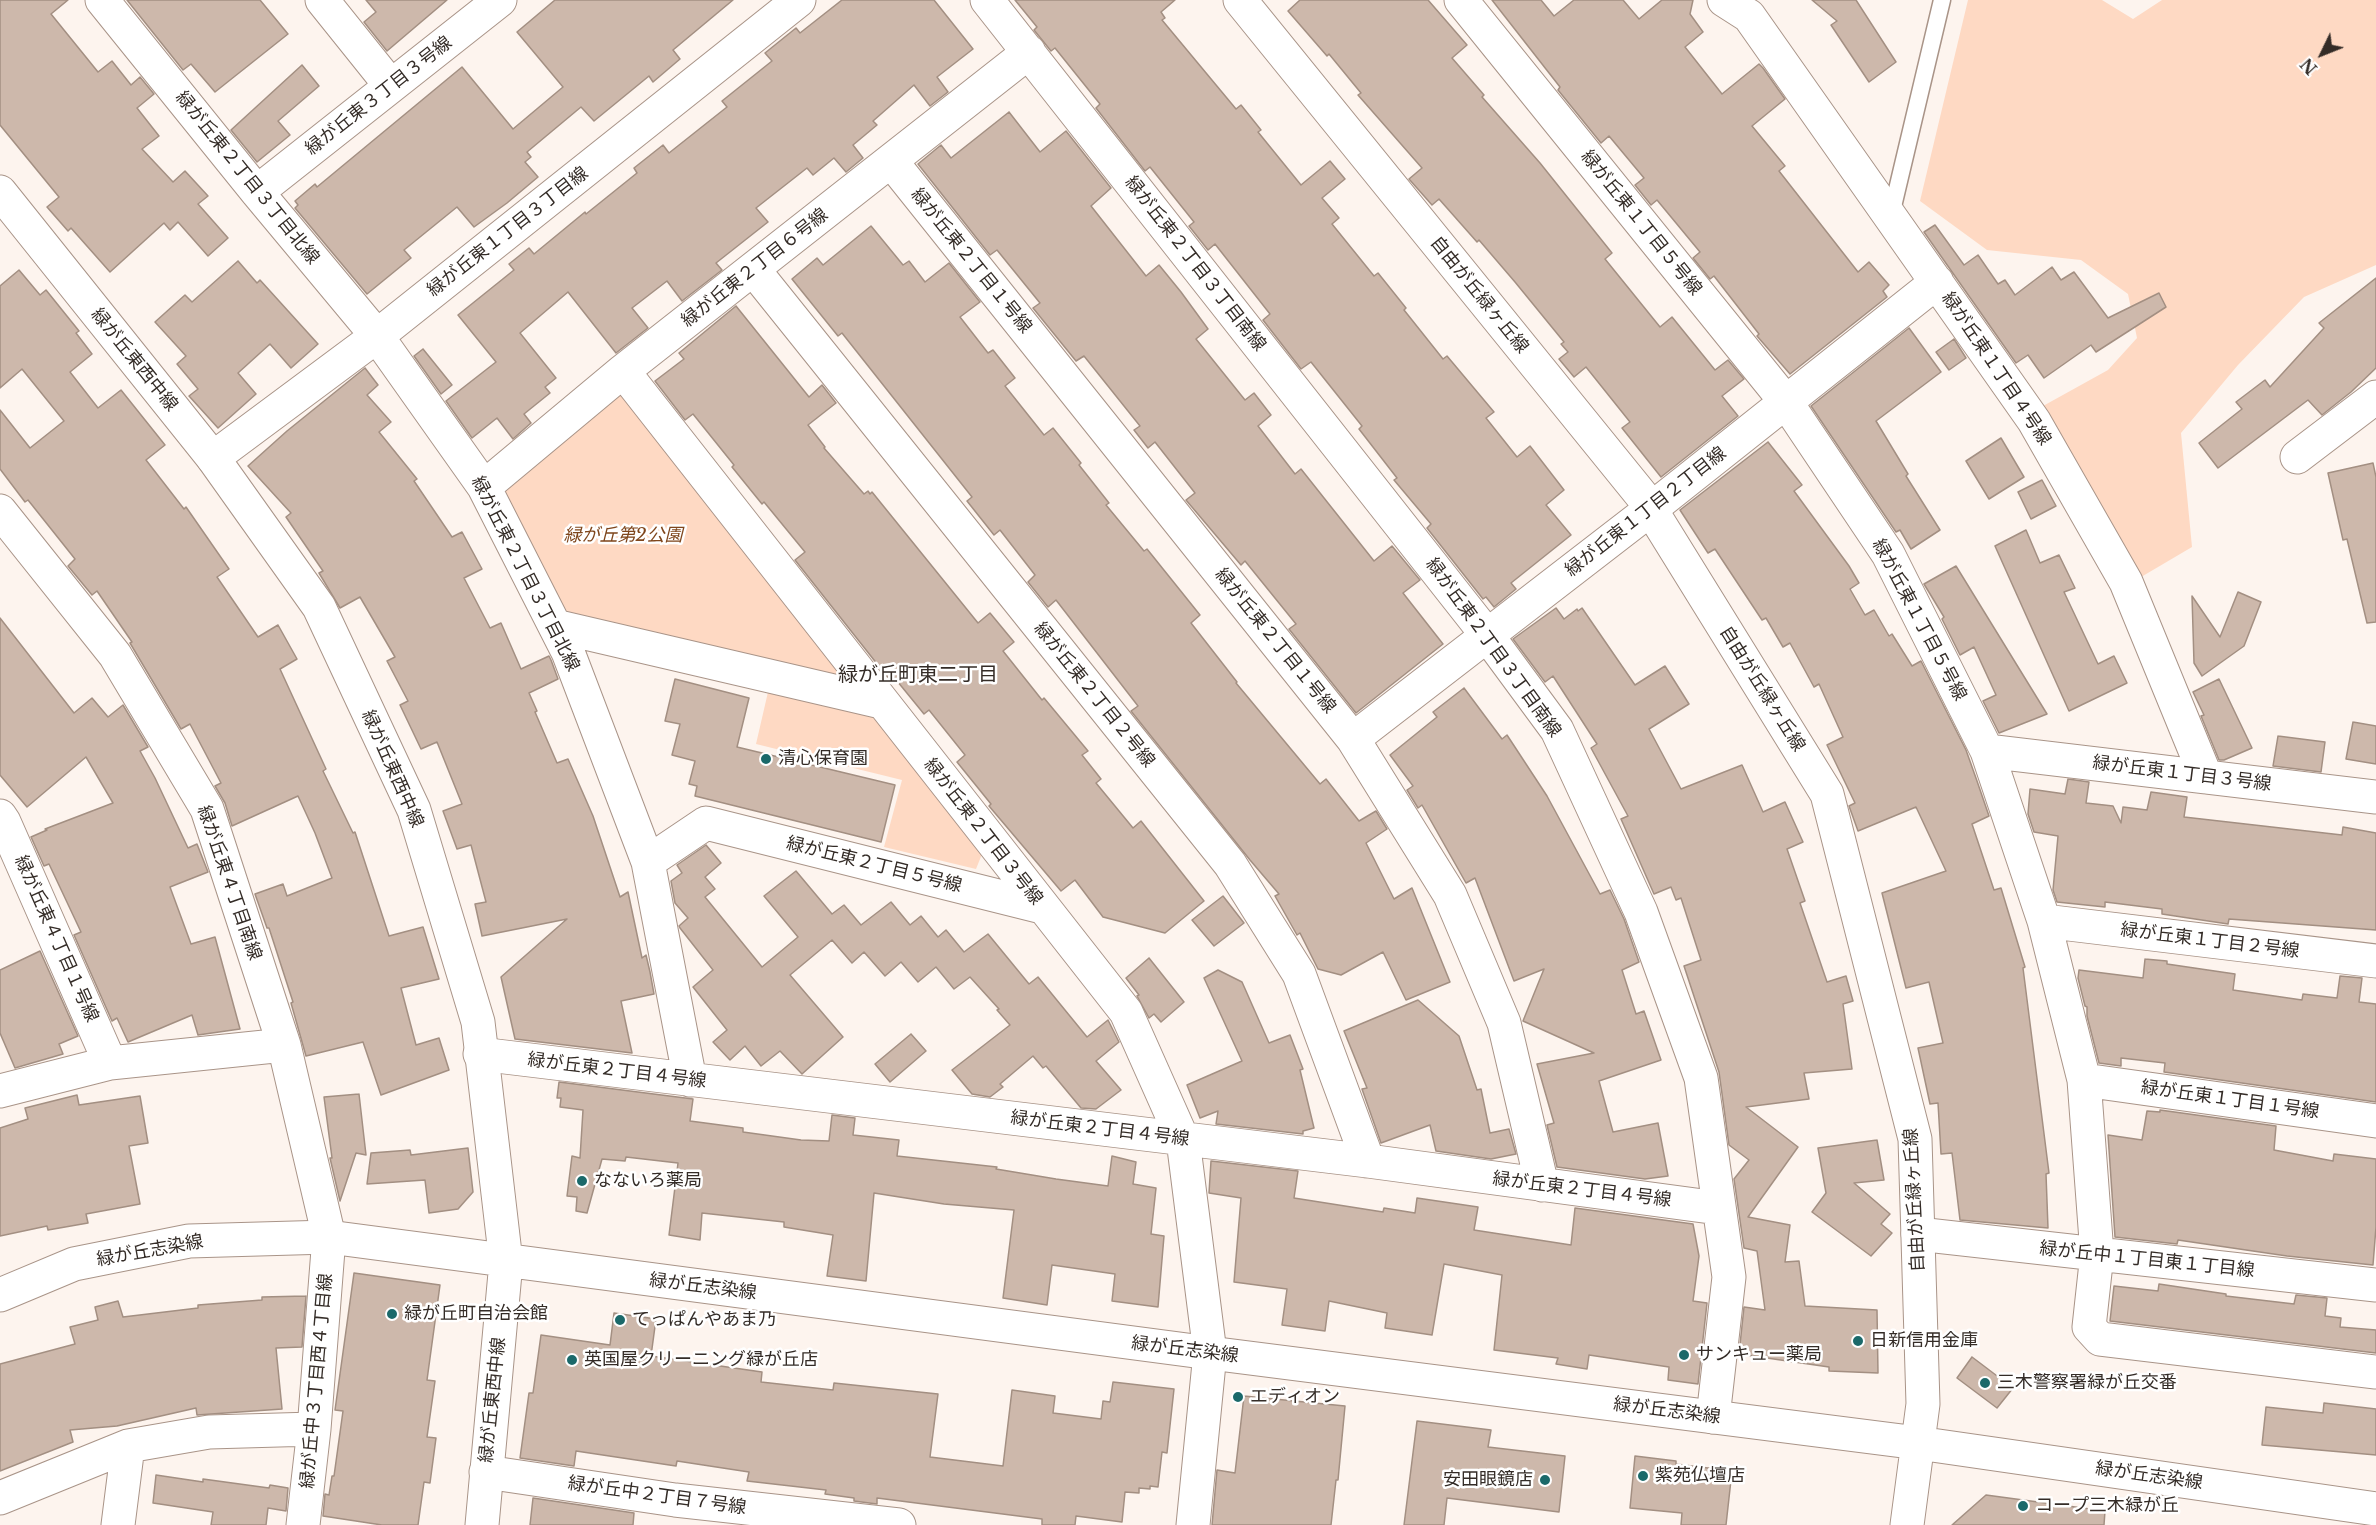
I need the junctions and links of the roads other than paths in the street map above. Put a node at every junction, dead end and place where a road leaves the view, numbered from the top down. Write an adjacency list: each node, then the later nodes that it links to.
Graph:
1 (102, 0): 13 (street, 緑が丘東２丁目３丁目北線)
2 (322, 0): 11 (street)
3 (500, 0): 11 (street, 緑が丘東３丁目３号線)
4 (799, 0): 18 (street, 緑が丘東１丁目３丁目線)
5 (987, 0): 10 (street, 緑が丘東２丁目３丁目南線)
6 (1240, 0): 25 (street, 自由が丘緑ヶ丘線)
7 (1461, 0): 21 (street, 緑が丘東１丁目５号線)
8 (1724, 0): 15 (street, 緑が丘東１丁目４号線)
9 (1942, 0): 15 (lane)
10 (1029, 52): 12 (street, 緑が丘東２丁目６号線); 28 (street, 緑が丘東２丁目３丁目南線)
11 (391, 86): 13 (street, 緑が丘東３丁目３号線)
12 (891, 161): 16 (street, 緑が丘東２丁目６号線); 30 (street, 緑が丘東２丁目１号線)
13 (257, 192): 18 (street, 緑が丘東２丁目３丁目北線)
14 (4, 206): 23 (street, 緑が丘東西中線)
15 (1891, 216): 17 (street, 緑が丘東１丁目４号線)
16 (753, 269): 19 (street, 緑が丘東２丁目６号線); 47 (street, 緑が丘東２丁目２号線)
17 (1937, 282): 21 (street, 緑が丘東１丁目２丁目線); 32 (street, 緑が丘東１丁目４号線)
18 (377, 336): 23 (street, 緑が丘東１丁目３丁目線); 24 (street, 緑が丘東２丁目３丁目北線)
19 (623, 371): 24 (street, 緑が丘東２丁目６号線); 29 (street, 緑が丘東２丁目３号線)
20 (2376, 397): 22 (street)
21 (1786, 402): 25 (street, 緑が丘東１丁目２丁目線); 31 (street, 緑が丘東１丁目５号線)
22 (2297, 457)
23 (213, 458): 40 (street, 緑が丘東西中線)
24 (484, 487): 27 (street, 緑が丘東２丁目３丁目北線)
25 (1651, 509): 28 (street, 緑が丘東１丁目２丁目線); 50 (street, 自由が丘緑ヶ丘線)
26 (0, 511): 39 (street, 緑が丘東４丁目南線)
27 (555, 626): 29 (street); 35 (street, 緑が丘東２丁目３丁目北線)
28 (1487, 635): 30 (street, 緑が丘東１丁目２丁目線); 49 (street, 緑が丘東２丁目３丁目南線)
29 (881, 702): 36 (street, 緑が丘東２丁目３号線)
30 (1353, 739): 48 (street, 緑が丘東２丁目１号線)
31 (1987, 751): 32 (street, 緑が丘東１丁目３号線); 37 (street, 緑が丘東１丁目５号線)
32 (2206, 777): 33 (street, 緑が丘東１丁目３号線)
33 (2376, 797)
34 (0, 816): 41 (street, 緑が丘東４丁目１号線)
35 (648, 862): 36 (street, 緑が丘東２丁目５号線); 42 (street, 緑が丘東２丁目３丁目北線)
36 (1042, 907): 46 (street, 緑が丘東２丁目３号線)
37 (2044, 921): 38 (street, 緑が丘東１丁目２号線); 43 (street, 緑が丘東１丁目５号線)
38 (2376, 961)
39 (284, 1044): 41 (street); 51 (street, 緑が丘東４丁目南線)
40 (480, 1054): 42 (street, 緑が丘東２丁目４号線); 53 (street, 緑が丘東西中線)
41 (110, 1063): 44 (street)
42 (690, 1080): 46 (street, 緑が丘東２丁目４号線)
43 (2084, 1080): 45 (street, 緑が丘東１丁目１号線); 52 (street, 緑が丘東１丁目５号線)
44 (0, 1091)
45 (2376, 1120)
46 (1184, 1140): 47 (street, 緑が丘東２丁目４号線); 56 (street, 緑が丘東２丁目３号線)
47 (1368, 1161): 48 (street, 緑が丘東２丁目４号線)
48 (1542, 1185): 49 (street, 緑が丘東２丁目４号線)
49 (1718, 1208): 58 (street, 緑が丘東２丁目３丁目南線)
50 (1918, 1234): 52 (street, 緑が丘中１丁目東１丁目線); 60 (street, 自由が丘緑ヶ丘線)
51 (329, 1237): 53 (street, 緑が丘志染線); 55 (street, 緑が丘志染線); 59 (street, 緑が丘中３丁目西４丁目線)
52 (2097, 1254): 54 (street, 緑が丘中１丁目東１丁目線); 57 (street, 緑が丘東１丁目５号線)
53 (506, 1262): 56 (street, 緑が丘志染線); 62 (street, 緑が丘東西中線)
54 (2376, 1285)
55 (0, 1295)
56 (1210, 1353): 58 (street, 緑が丘志染線); 71 (street, 緑が丘東２丁目３号線)
57 (2376, 1372)
58 (1713, 1417): 60 (street, 緑が丘志染線)
59 (314, 1429): 61 (street); 68 (street, 緑が丘中３丁目西４丁目線)
60 (1918, 1443): 64 (street, 緑が丘志染線); 72 (street, 自由が丘緑ヶ丘線)
61 (128, 1446): 63 (street); 67 (street)
62 (486, 1472): 65 (street, 緑が丘中２丁目７号線); 69 (street, 緑が丘東西中線)
63 (0, 1498)
64 (2376, 1509)
65 (674, 1513): 66 (street, 緑が丘中２丁目７号線)
66 (845, 1522): 70 (street, 緑が丘中２丁目７号線)
67 (118, 1525)
68 (303, 1525)
69 (482, 1525)
70 (900, 1525)
71 (1193, 1525)
72 (1907, 1525)

